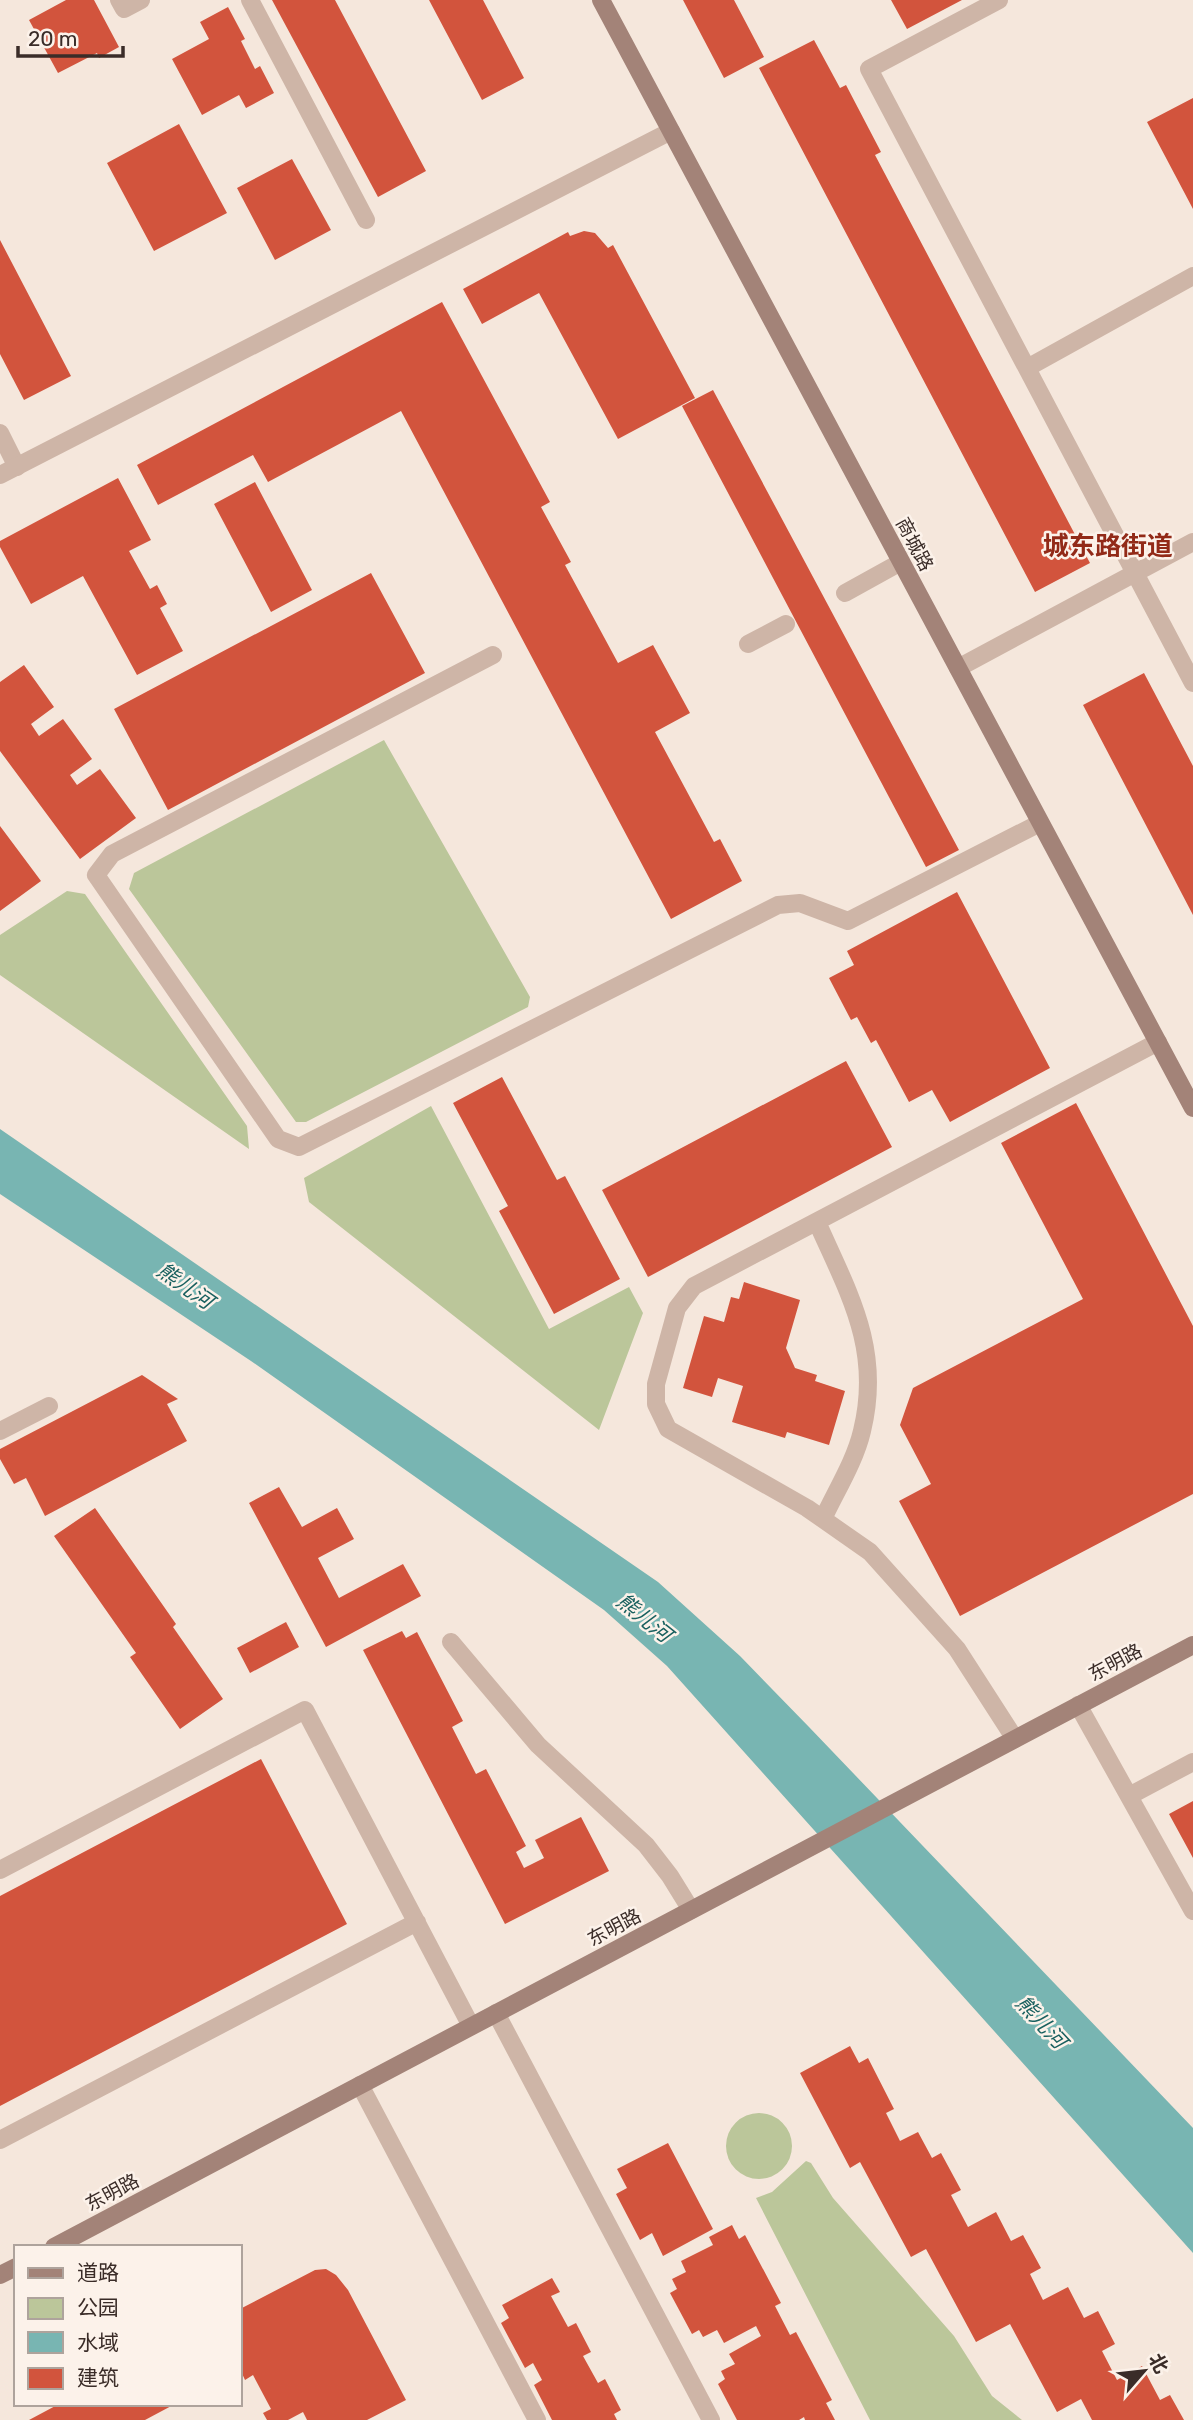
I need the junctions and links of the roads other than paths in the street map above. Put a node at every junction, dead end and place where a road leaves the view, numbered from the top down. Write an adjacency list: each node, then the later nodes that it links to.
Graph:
1 (119, 0): 2 (street)
2 (141, 0)
3 (250, 0): 7 (street)
4 (601, 0): 6 (street, 商城路)
5 (999, 0): 9 (street)
6 (671, 131): 11 (street); 14 (street, 商城路)
7 (366, 219)
8 (1193, 276): 9 (street)
9 (1027, 368): 15 (street)
10 (0, 433): 11 (street)
11 (17, 467): 12 (street)
12 (0, 475)
13 (1193, 542): 15 (street)
14 (901, 562): 16 (street); 20 (street, 商城路)
15 (1135, 573): 20 (street); 21 (street)
16 (845, 593)
17 (786, 624): 18 (street)
18 (748, 644)
19 (493, 655): 22 (street)
20 (958, 668): 22 (street, 商城路)
21 (1193, 683)
22 (1040, 823): 23 (street, 商城路)
23 (1158, 1042): 24 (street, 商城路); 25 (street)
24 (1193, 1108)
25 (817, 1222): 28 (street); 28 (street)
26 (49, 1405): 27 (street)
27 (0, 1431)
28 (823, 1519): 32 (street)
29 (451, 1642): 36 (street)
30 (1193, 1645): 31 (street, 东明路)
31 (1078, 1705): 32 (street, 东明路); 34 (street)
32 (1015, 1739): 36 (street, 东明路)
33 (1193, 1762): 34 (street)
34 (1129, 1796): 37 (street)
35 (0, 1870): 38 (street)
36 (691, 1910): 39 (street, 东明路)
37 (1193, 1911)
38 (417, 1922): 40 (street); 42 (street)
39 (496, 2013): 40 (street, 东明路); 45 (street)
40 (471, 2026): 41 (street, 东明路)
41 (360, 2085): 43 (street, 东明路); 44 (street)
42 (0, 2140)
43 (58, 2245)
44 (537, 2420)
45 (712, 2420)

